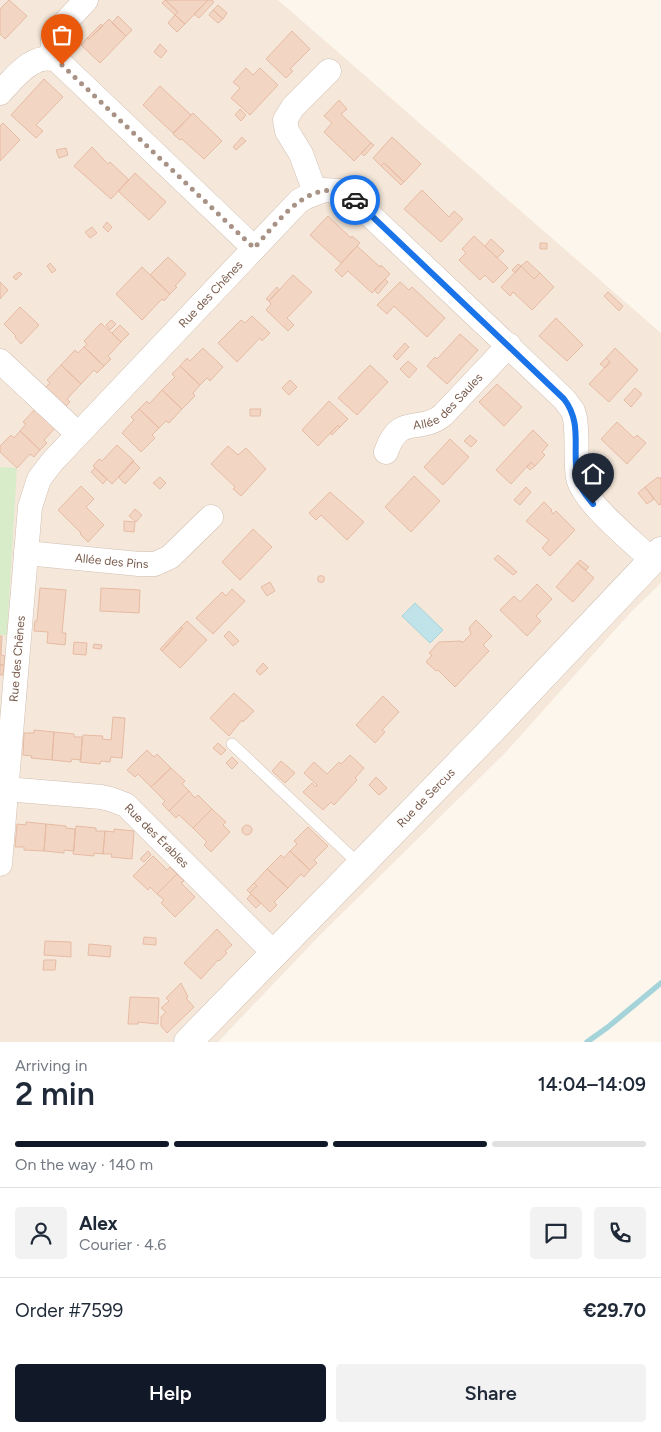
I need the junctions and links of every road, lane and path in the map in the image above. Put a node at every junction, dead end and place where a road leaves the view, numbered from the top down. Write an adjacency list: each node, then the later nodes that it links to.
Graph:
1 (86, 0): 2 (street)
2 (52, 58): 4 (street); 6 (street)
3 (329, 71): 5 (street)
4 (0, 93)
5 (315, 192): 6 (street, Rue des Chênes); 7 (street)
6 (254, 248): 9 (street, Rue des Chênes)
7 (508, 345): 10 (street, Allée des Saules); 13 (street)
8 (0, 361): 9 (street)
9 (78, 434): 12 (street, Rue des Chênes)
10 (386, 452)
11 (211, 517): 12 (street, Allée des Pins)
12 (26, 553): 14 (street, Rue des Chênes)
13 (656, 556): 18 (street, Rue de Sercus)
14 (5, 738): 16 (street, Rue des Chênes)
15 (232, 744): 18 (lane)
16 (6, 789): 17 (street, Rue des Chênes); 19 (street, Rue des Érables)
17 (0, 864)
18 (360, 865): 19 (street, Rue de Sercus)
19 (274, 953): 20 (street, Rue de Sercus)
20 (188, 1042)

